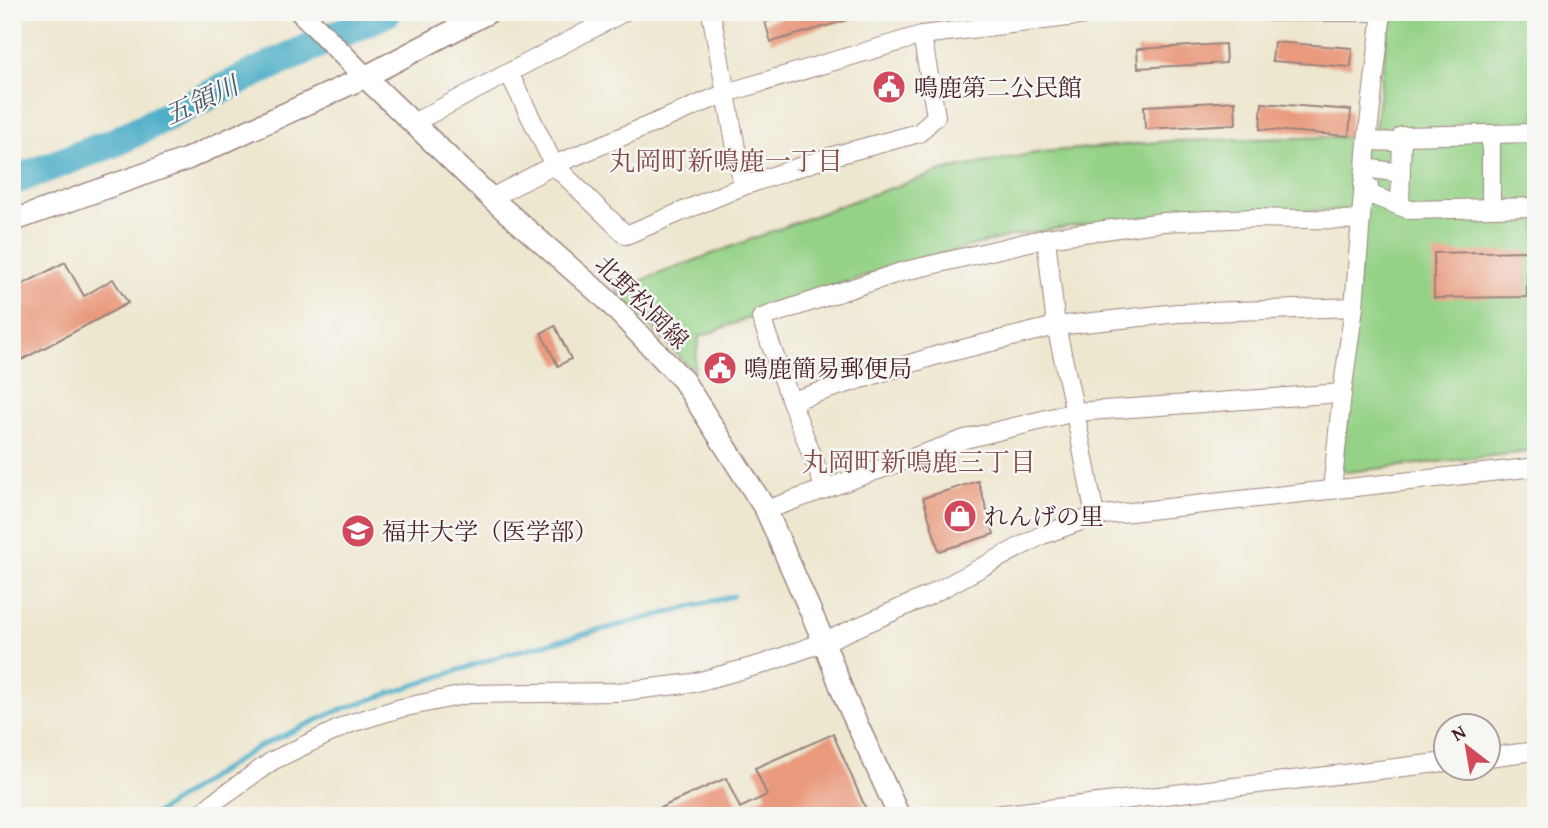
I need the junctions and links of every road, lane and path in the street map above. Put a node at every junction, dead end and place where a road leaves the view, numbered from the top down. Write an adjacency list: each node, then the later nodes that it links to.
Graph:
1 (301, 12): 10 (main road, 北野松岡線)
2 (489, 12): 10 (main road)
3 (624, 12): 9 (street)
4 (711, 12): 11 (street)
5 (1110, 12): 8 (street)
6 (1269, 12): 7 (street)
7 (1382, 12): 15 (street)
8 (922, 35): 11 (street); 20 (street)
9 (509, 73): 12 (street); 17 (street)
10 (365, 77): 12 (main road, 北野松岡線); 26 (main road)
11 (726, 93): 17 (street); 20 (street)
12 (413, 123): 21 (main road, 北野松岡線)
13 (1536, 133): 14 (street)
14 (1491, 134): 16 (street); 24 (street)
15 (1367, 141): 16 (street); 19 (street)
16 (1402, 142): 18 (street)
17 (554, 165): 20 (street); 21 (street)
18 (1401, 173): 19 (street); 22 (street)
19 (1364, 176): 22 (street); 25 (street)
20 (743, 186)
21 (492, 198): 36 (main road, 北野松岡線)
22 (1400, 206): 24 (street)
23 (1536, 207): 24 (street)
24 (1491, 208)
25 (1360, 220): 27 (street); 28 (street)
26 (12, 221)
27 (1046, 238): 29 (street); 31 (street)
28 (1354, 307): 29 (street); 30 (street)
29 (1056, 326): 31 (street); 32 (street)
30 (1342, 393): 32 (street); 35 (street)
31 (791, 401): 34 (street)
32 (1075, 412): 34 (street); 37 (street)
33 (1536, 467): 35 (street)
34 (825, 489): 36 (street)
35 (1332, 489): 37 (street)
36 (766, 510): 38 (main road, 北野松岡線)
37 (1095, 516): 38 (street)
38 (824, 642): 42 (street); 43 (main road, 北野松岡線)
39 (1536, 751): 40 (street)
40 (1502, 755)
41 (1432, 764): 44 (street)
42 (198, 816)
43 (899, 816)
44 (987, 816)

